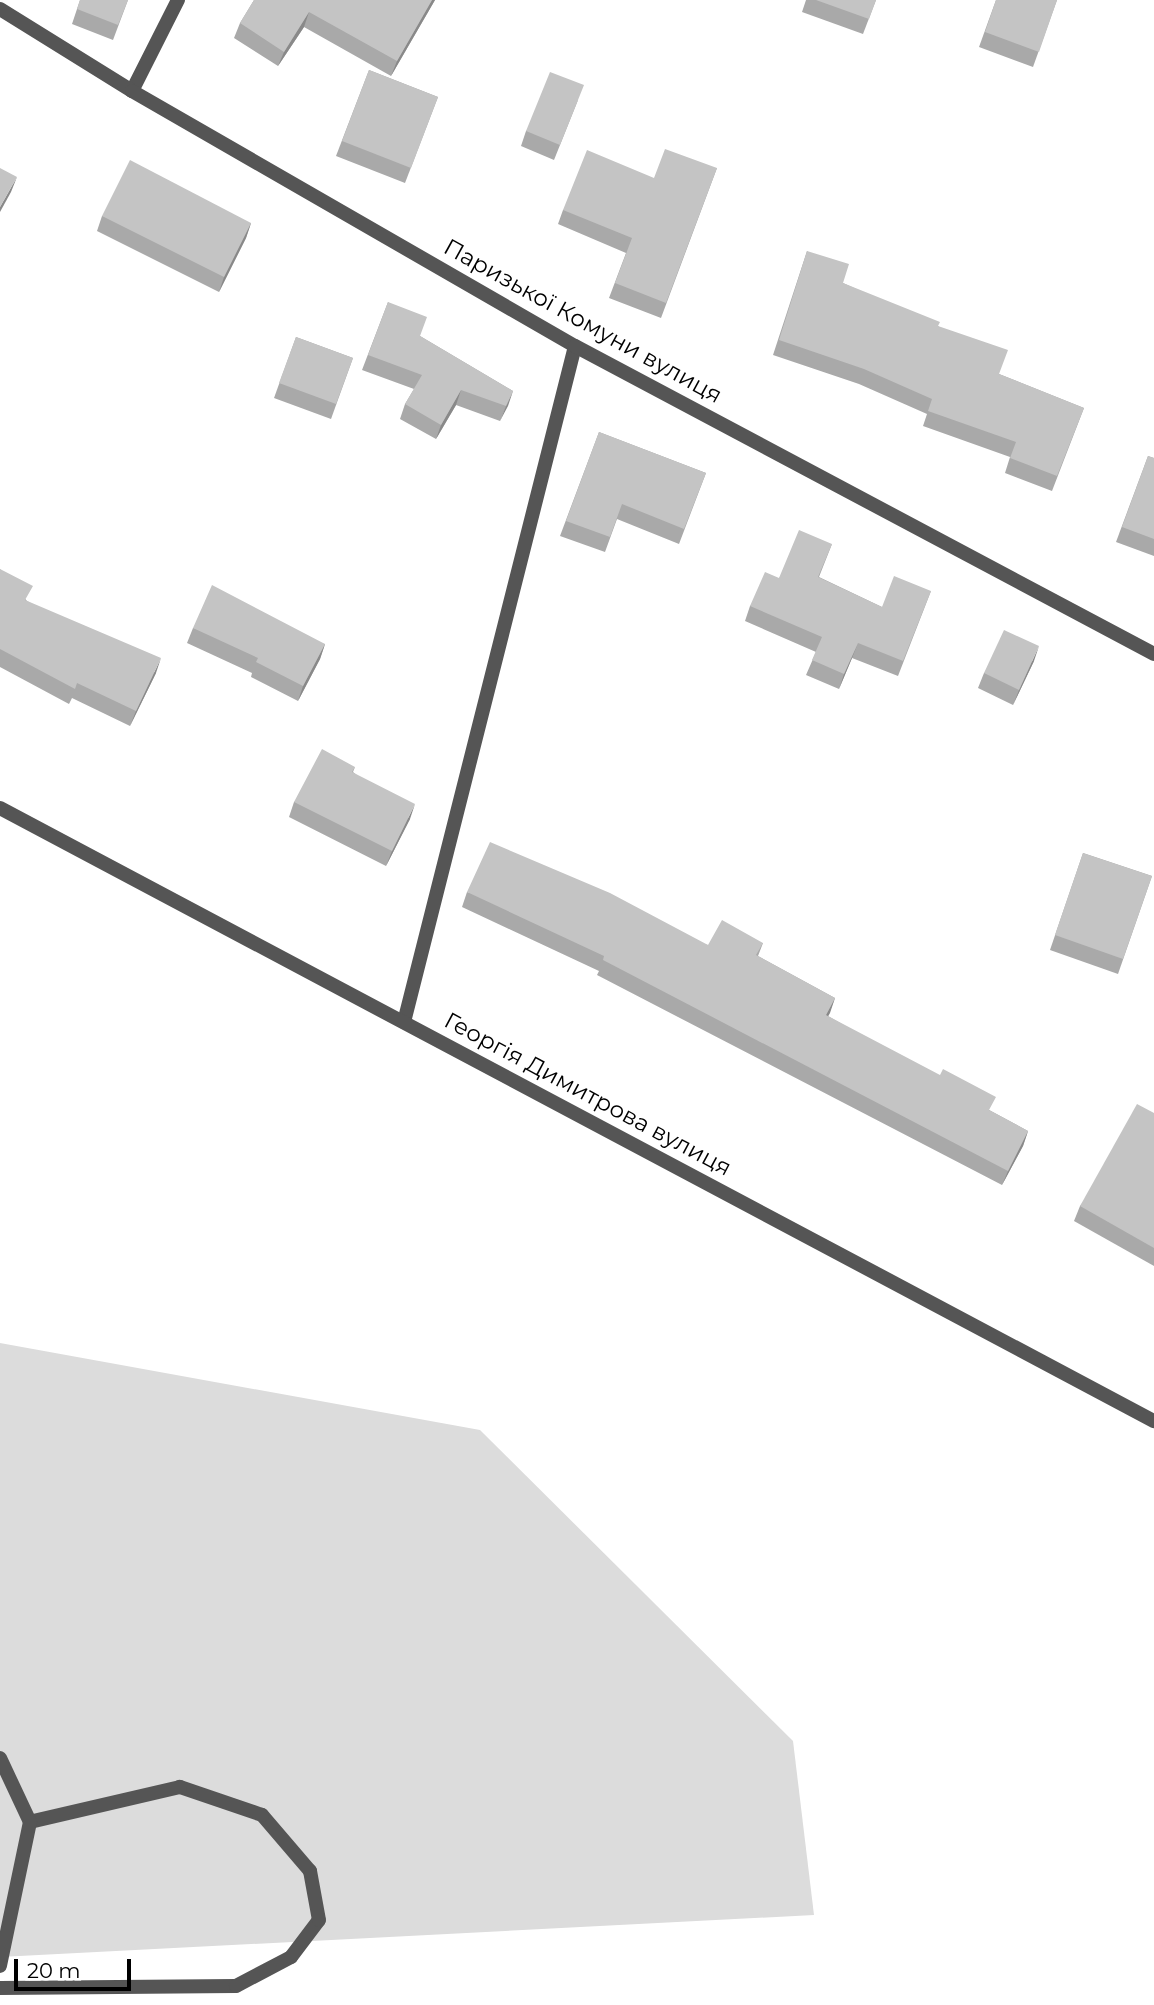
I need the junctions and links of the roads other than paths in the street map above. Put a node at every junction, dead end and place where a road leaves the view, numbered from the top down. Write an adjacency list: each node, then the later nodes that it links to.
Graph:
1 (178, 0): 3 (street)
2 (0, 9): 3 (street, Паризької Комуни вулиця)
3 (132, 91): 4 (street, Паризької Комуни вулиця)
4 (575, 346): 5 (street, Паризької Комуни вулиця); 7 (street)
5 (1154, 654)
6 (0, 808): 7 (street, Георгія Димитрова вулиця)
7 (404, 1022): 8 (street, Георгія Димитрова вулиця)
8 (1154, 1421)
9 (0, 1758): 10 (street)
10 (30, 1822): 11 (street); 12 (street)
11 (0, 1966)
12 (0, 1987)

